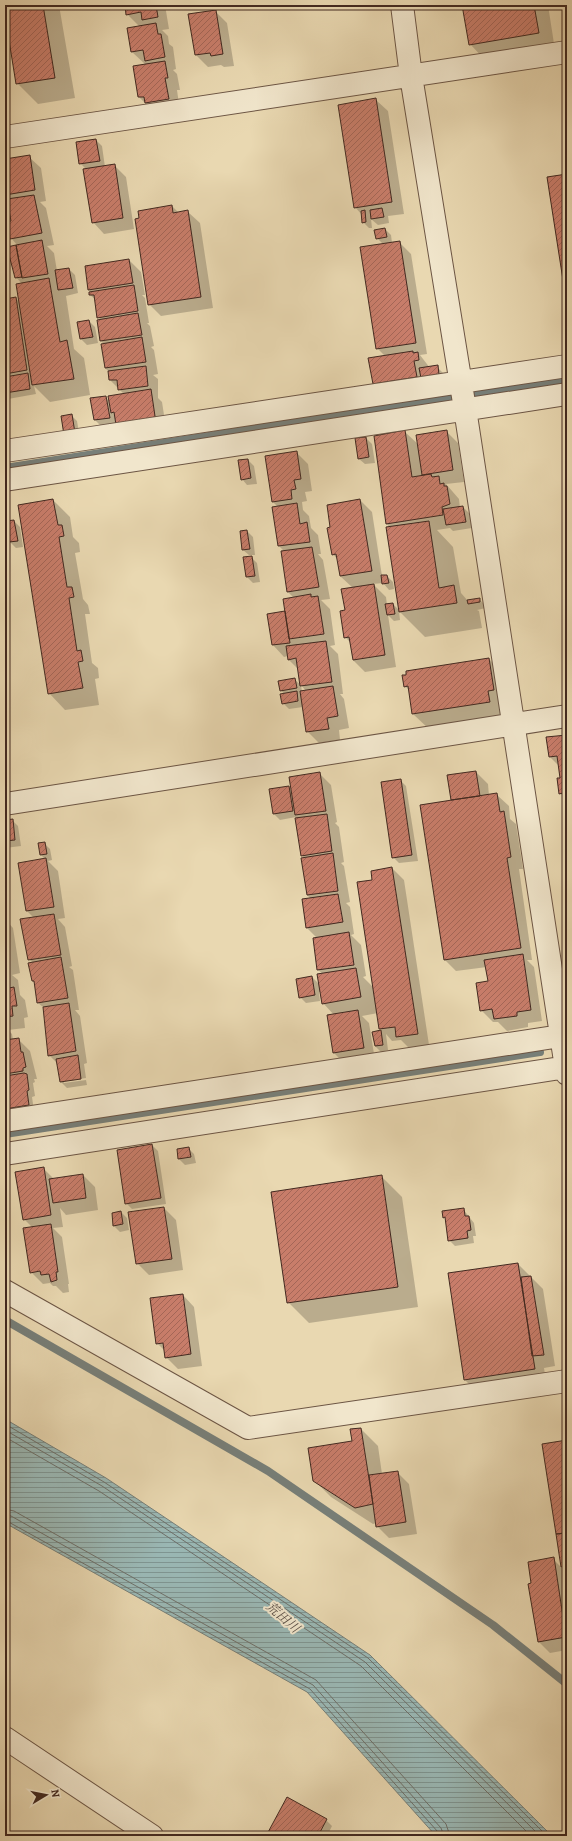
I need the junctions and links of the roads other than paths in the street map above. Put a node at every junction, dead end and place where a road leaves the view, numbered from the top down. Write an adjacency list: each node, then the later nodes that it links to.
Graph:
1 (402, 5): 3 (street)
2 (567, 52): 3 (street)
3 (411, 76): 4 (street); 6 (street)
4 (5, 137)
5 (567, 366): 6 (street)
6 (461, 383): 8 (street); 9 (street)
7 (567, 394): 8 (street)
8 (465, 409): 10 (street); 12 (street)
9 (5, 451)
10 (5, 480)
11 (567, 716): 12 (street)
12 (514, 724): 13 (street); 14 (street)
13 (5, 804)
14 (564, 1036): 15 (street); 16 (street)
15 (567, 1069): 17 (street)
16 (5, 1121)
17 (5, 1154)
18 (5, 1291): 19 (street)
19 (567, 1381)
20 (5, 1738): 21 (street)
21 (152, 1836)

